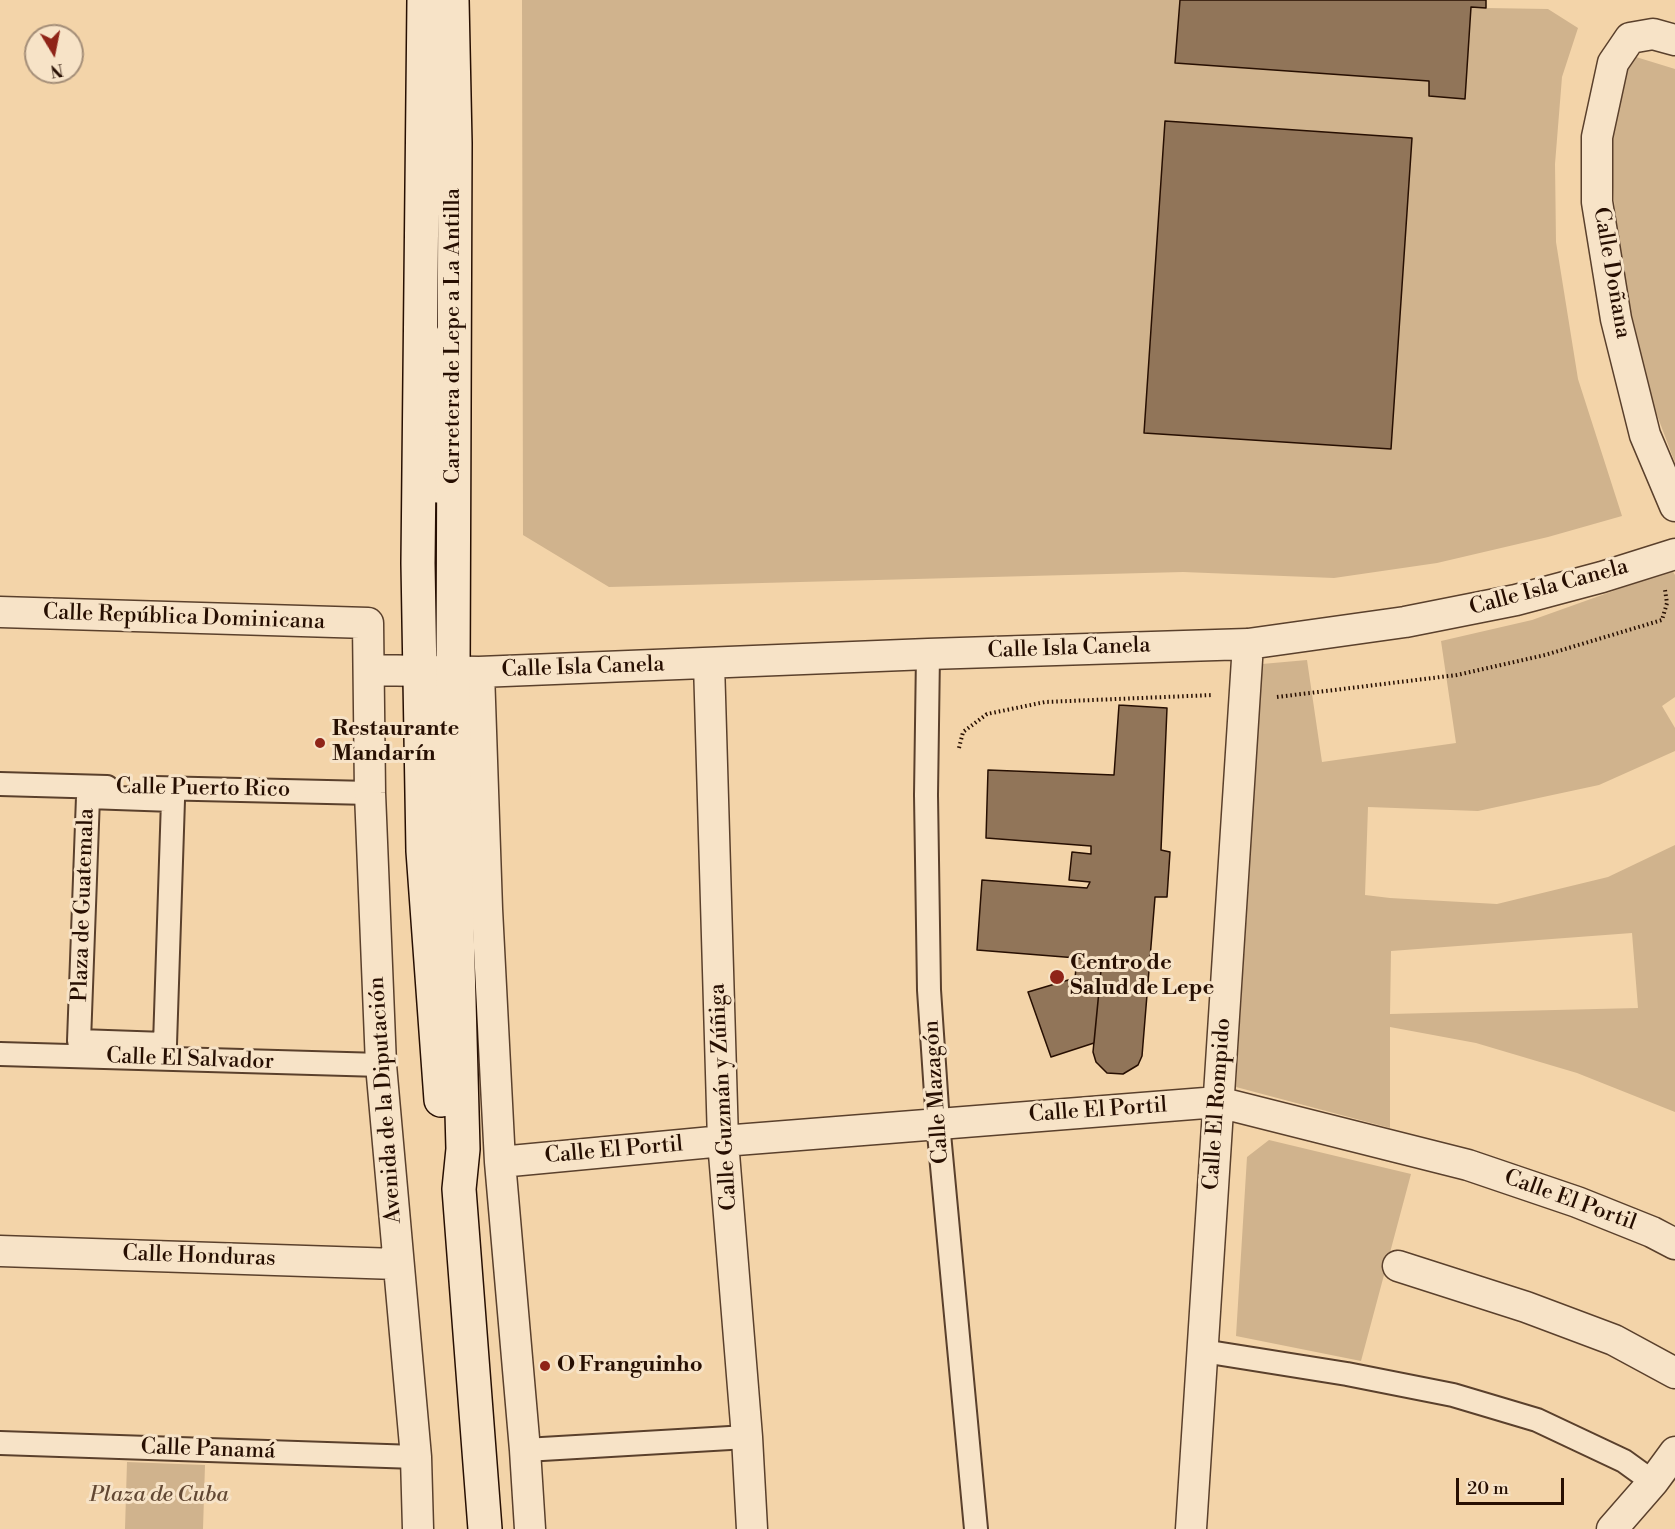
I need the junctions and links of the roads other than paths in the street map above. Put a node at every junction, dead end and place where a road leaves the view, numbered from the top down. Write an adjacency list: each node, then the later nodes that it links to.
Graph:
1 (424, 0): 12 (main road, Carretera de Lepe a La Antilla)
2 (452, 0): 12 (main road, Carretera de Lepe a La Antilla)
3 (1675, 40): 4 (street, Calle Doñana)
4 (1675, 506)
5 (1675, 554): 8 (street, Calle Isla Canela)
6 (0, 612): 7 (street, Calle República Dominicana)
7 (368, 623): 11 (street, Avenida de la Diputación)
8 (1248, 644): 9 (street, Calle Isla Canela); 18 (street, Calle El Rompido)
9 (928, 654): 10 (street, Calle Isla Canela); 19 (street, Calle Mazagón)
10 (709, 663): 12 (street, Calle Isla Canela); 20 (street, Calle Guzmán y Zúñiga)
11 (369, 670): 12 (street); 14 (street, Avenida de la Diputación)
12 (447, 671): 21 (street); 22 (main road); 22 (main road)
13 (0, 784): 14 (street, Calle Puerto Rico)
14 (370, 793): 17 (street, Avenida de la Diputación)
15 (165, 1044): 15 (street, Plaza de Guatemala)
16 (0, 1054): 17 (street, Calle El Salvador)
17 (381, 1065): 25 (street, Avenida de la Diputación)
18 (1218, 1102): 19 (street, Calle El Portil); 23 (street, Calle El Portil); 27 (street, Calle El Rompido)
19 (938, 1123): 20 (street, Calle El Portil); 39 (street, Calle Mazagón)
20 (723, 1141): 21 (street, Calle El Portil); 29 (street, Calle Guzmán y Zúñiga)
21 (500, 1162): 31 (street)
22 (459, 1189): 36 (main road)
23 (1675, 1245)
24 (0, 1251): 25 (street, Calle Honduras)
25 (397, 1264): 33 (street, Avenida de la Diputación)
26 (1398, 1266): 28 (street)
27 (1203, 1351): 34 (street); 40 (street, Calle El Rompido)
28 (1675, 1373)
29 (747, 1437): 31 (street); 38 (street, Calle Guzmán y Zúñiga)
30 (0, 1443): 33 (street, Calle Panamá)
31 (525, 1450): 37 (street)
32 (1675, 1452): 34 (street)
33 (416, 1457): 35 (street, Avenida de la Diputación)
34 (1653, 1482): 41 (street)
35 (418, 1529)
36 (485, 1529)
37 (530, 1529)
38 (752, 1529)
39 (976, 1529)
40 (1191, 1529)
41 (1612, 1529)

